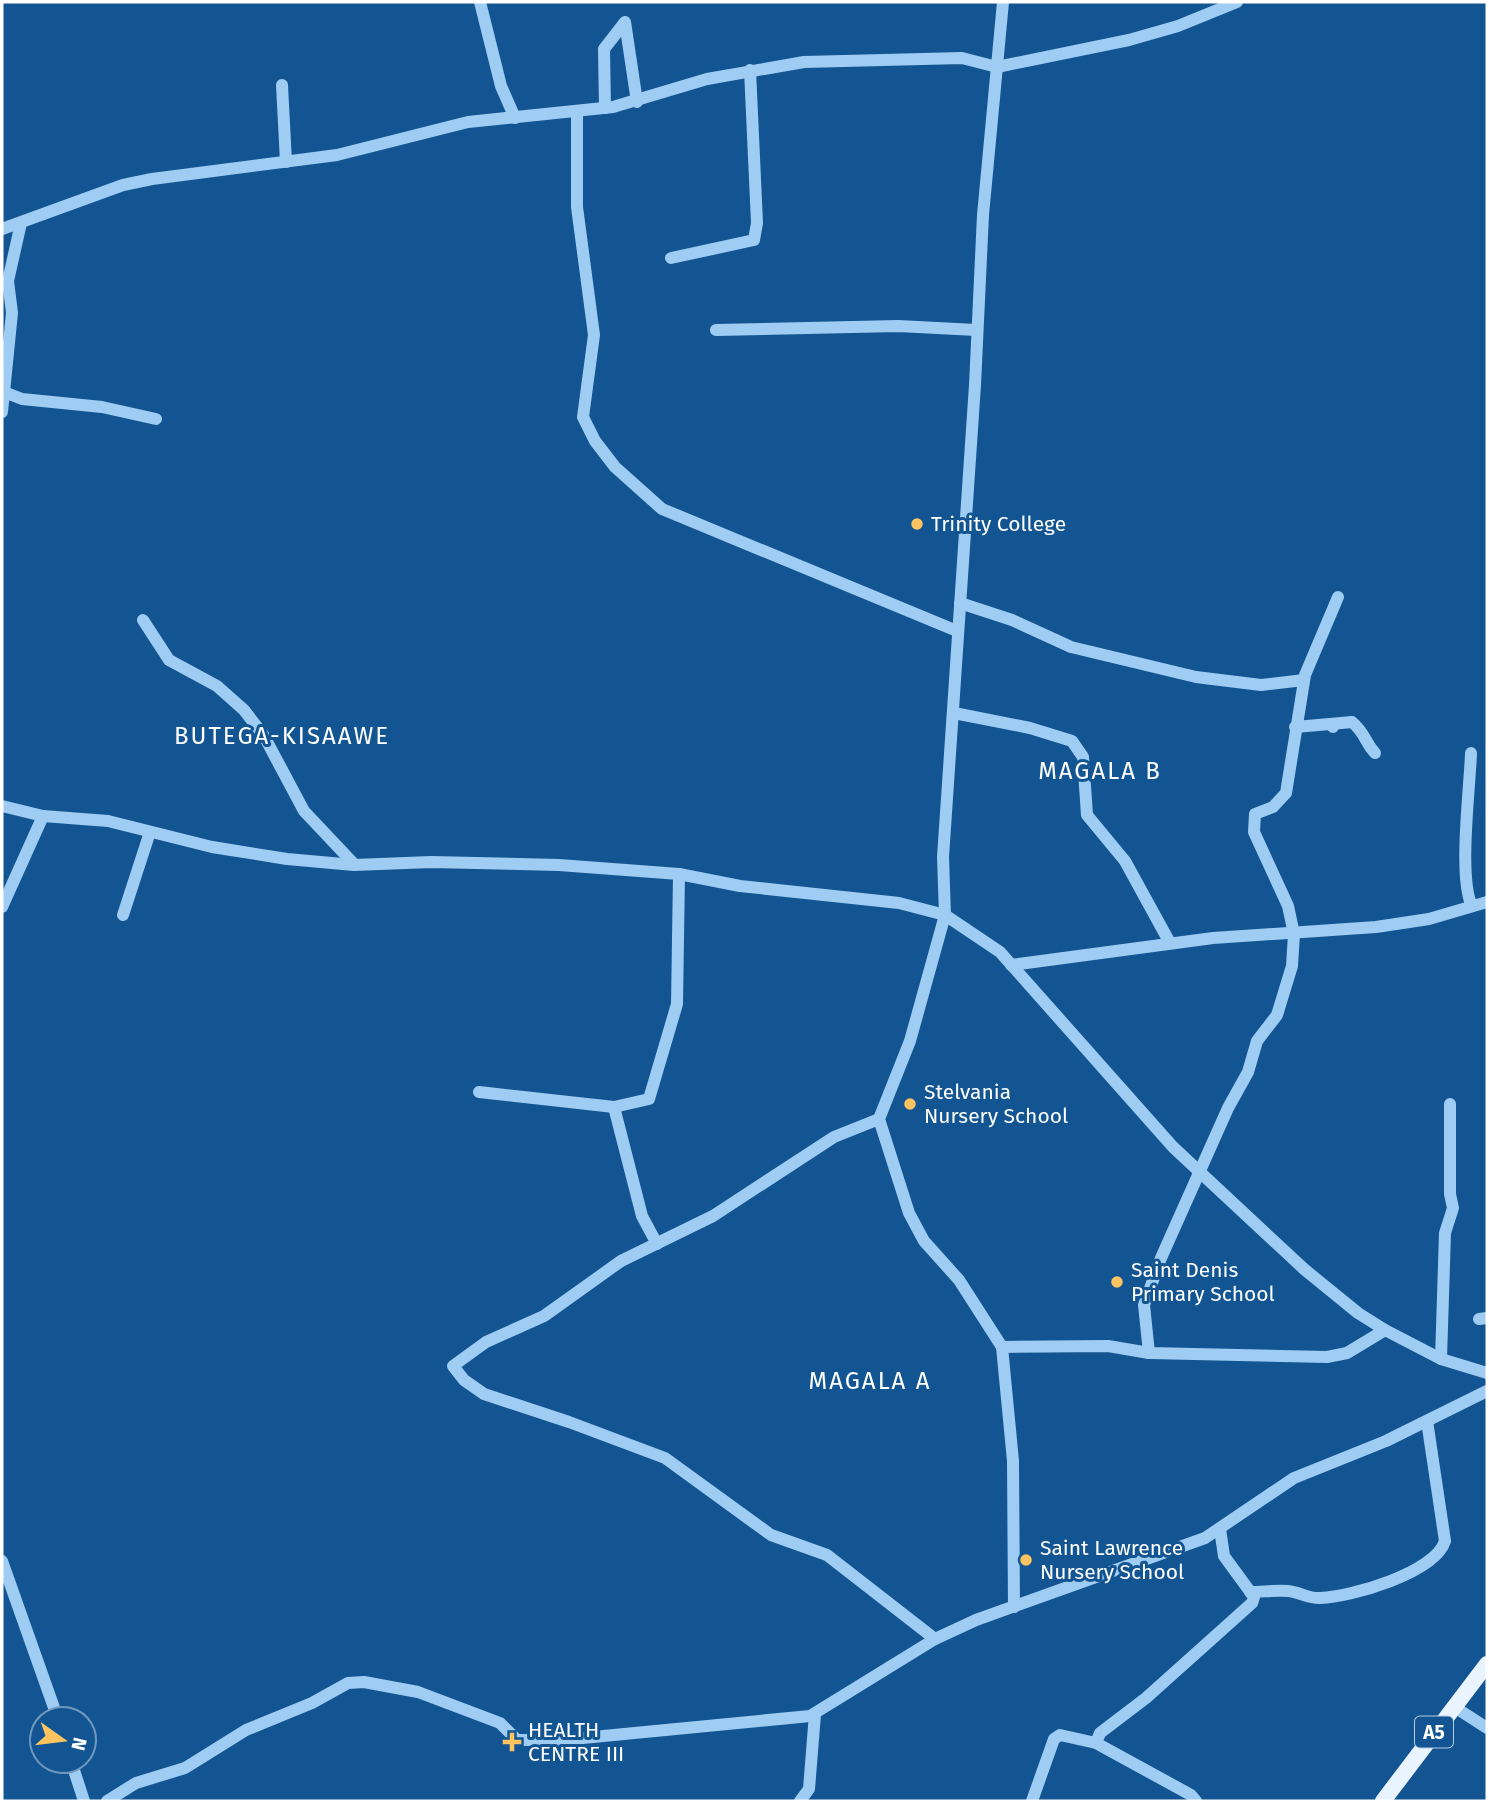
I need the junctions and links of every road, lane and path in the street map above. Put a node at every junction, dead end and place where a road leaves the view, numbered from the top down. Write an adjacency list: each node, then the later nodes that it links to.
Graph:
1 (480, 2): 10 (street)
2 (1003, 2): 4 (street)
3 (1237, 2): 4 (street)
4 (998, 67): 5 (street); 16 (street)
5 (750, 70): 7 (street); 14 (street)
6 (282, 85): 11 (street)
7 (637, 102): 8 (street); 8 (street)
8 (605, 108): 9 (street)
9 (577, 113): 10 (street); 23 (street)
10 (515, 118): 11 (street)
11 (286, 162): 12 (street)
12 (21, 223): 13 (street); 17 (street)
13 (2, 229)
14 (671, 258)
15 (716, 330): 16 (street)
16 (976, 330): 21 (street)
17 (4, 392): 18 (street); 19 (street)
18 (2, 412)
19 (156, 419)
20 (1338, 597): 24 (street)
21 (960, 603): 23 (street); 24 (street)
22 (143, 620): 32 (street)
23 (957, 631): 25 (street)
24 (1304, 680): 26 (street)
25 (954, 713): 38 (street); 40 (street)
26 (1295, 727): 27 (street); 39 (street)
27 (1375, 753)
28 (1471, 753): 35 (street)
29 (2, 806): 30 (street)
30 (43, 816): 31 (street); 36 (street)
31 (150, 832): 32 (street); 37 (street)
32 (354, 865): 33 (street)
33 (680, 874): 38 (street); 44 (street)
34 (1487, 902): 35 (street)
35 (1472, 906): 39 (street)
36 (2, 907)
37 (123, 915)
38 (945, 915): 41 (street); 45 (street)
39 (1294, 934): 40 (street); 46 (street)
40 (1170, 943): 41 (street)
41 (1011, 965): 46 (street)
42 (479, 1092): 44 (street)
43 (1450, 1104): 51 (street)
44 (614, 1107): 47 (street)
45 (880, 1119): 47 (street); 49 (street)
46 (1200, 1173): 48 (street); 50 (street)
47 (657, 1244): 59 (street)
48 (1385, 1330): 50 (street); 51 (street)
49 (1002, 1347): 50 (street); 58 (street)
50 (1149, 1353)
51 (1441, 1359): 52 (street)
52 (1487, 1373)
53 (1487, 1391): 54 (street)
54 (1427, 1421): 55 (street); 57 (street)
55 (1220, 1529): 57 (street); 58 (street)
56 (2, 1561): 61 (street)
57 (1250, 1592): 65 (street)
58 (1014, 1607): 59 (street)
59 (935, 1639): 63 (street)
60 (1487, 1664): 62 (main road, A5)
61 (53, 1705)
62 (1453, 1706): 64 (street); 72 (main road, A5)
63 (815, 1714): 67 (street); 69 (street)
64 (1487, 1728)
65 (1096, 1743): 70 (street); 71 (street)
66 (76, 1775): 68 (street)
67 (114, 1800)
68 (84, 1801)
69 (800, 1801)
70 (1032, 1801)
71 (1196, 1801)
72 (1383, 1801)

